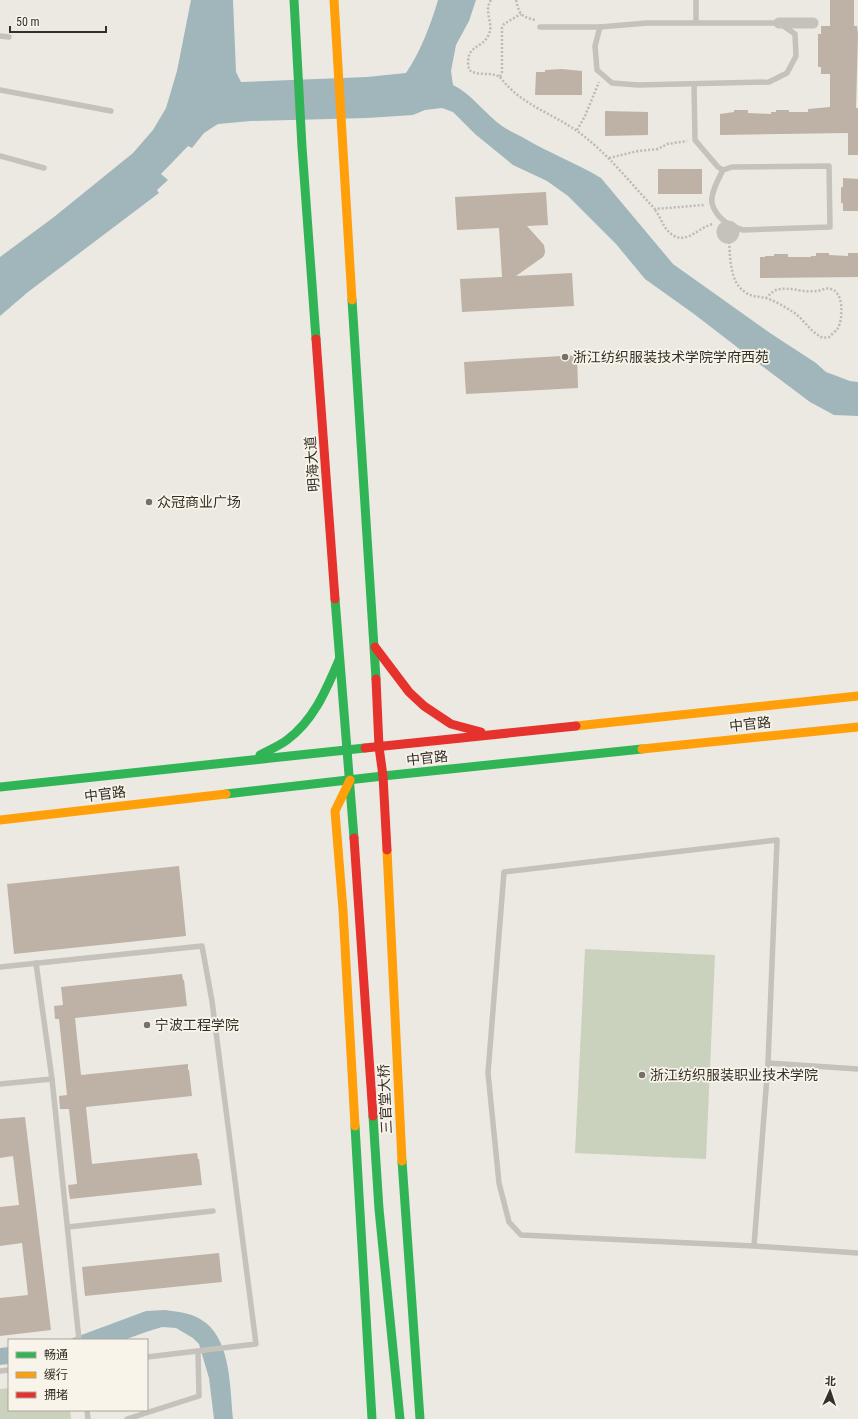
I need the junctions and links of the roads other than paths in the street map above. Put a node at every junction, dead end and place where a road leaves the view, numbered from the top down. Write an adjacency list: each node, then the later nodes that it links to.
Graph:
1 (294, 0): 18 (main road, 明海大道)
2 (334, 0): 17 (main road)
3 (696, 0): 4 (lane)
4 (696, 23): 5 (lane); 8 (lane)
5 (779, 23): 6 (street); 11 (lane)
6 (813, 23)
7 (540, 27): 8 (lane)
8 (600, 27): 11 (lane)
9 (0, 36): 10 (lane)
10 (9, 37)
11 (694, 84): 16 (lane)
12 (0, 90): 13 (lane)
13 (110, 111)
14 (0, 156): 15 (lane)
15 (44, 168)
16 (723, 170): 16 (lane)
17 (375, 647): 21 (main road); 22 (main road)
18 (340, 656): 23 (main road, 明海大道); 24 (main road)
19 (858, 696): 21 (main road, 中官路)
20 (858, 727): 25 (main road, 中官路)
21 (493, 735): 22 (main road, 中官路)
22 (379, 747): 23 (main road, 中官路); 25 (main road)
23 (346, 749): 24 (main road, 中官路); 26 (main road, 明海大道)
24 (251, 759): 27 (main road, 中官路)
25 (383, 776): 26 (main road, 中官路); 45 (main road, 三官堂大桥)
26 (350, 780): 28 (main road, 中官路); 43 (main road); 44 (main road, 三官堂大桥)
27 (0, 787)
28 (0, 820)
29 (36, 964): 30 (lane); 33 (lane); 40 (lane)
30 (0, 967)
31 (768, 1063): 32 (lane); 37 (lane); 37 (lane)
32 (858, 1069)
33 (52, 1079): 34 (lane); 36 (lane)
34 (0, 1084)
35 (212, 1212): 36 (lane)
36 (68, 1227): 39 (lane)
37 (754, 1246): 38 (lane)
38 (858, 1253)
39 (79, 1339)
40 (198, 1352): 41 (lane); 42 (lane)
41 (148, 1357)
42 (127, 1419)
43 (372, 1419)
44 (400, 1419)
45 (420, 1419)

